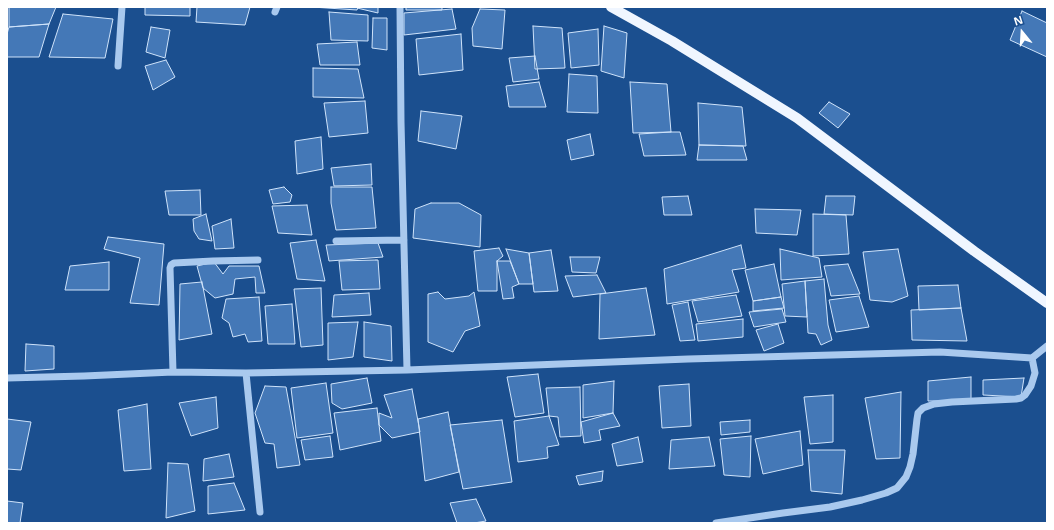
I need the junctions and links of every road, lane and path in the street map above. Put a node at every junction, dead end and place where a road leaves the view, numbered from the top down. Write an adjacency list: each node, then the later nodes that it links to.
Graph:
1 (122, 7): 4 (street)
2 (400, 7): 5 (street)
3 (611, 7): 8 (main road)
4 (118, 66)
5 (404, 240): 6 (street); 11 (street)
6 (336, 241)
7 (258, 260): 12 (street)
8 (1047, 303)
9 (1047, 346): 10 (street)
10 (1032, 358): 11 (street); 16 (street)
11 (407, 370): 13 (street)
12 (173, 372): 13 (street); 14 (street)
13 (246, 373): 15 (street)
14 (7, 378)
15 (260, 512)
16 (716, 523)

